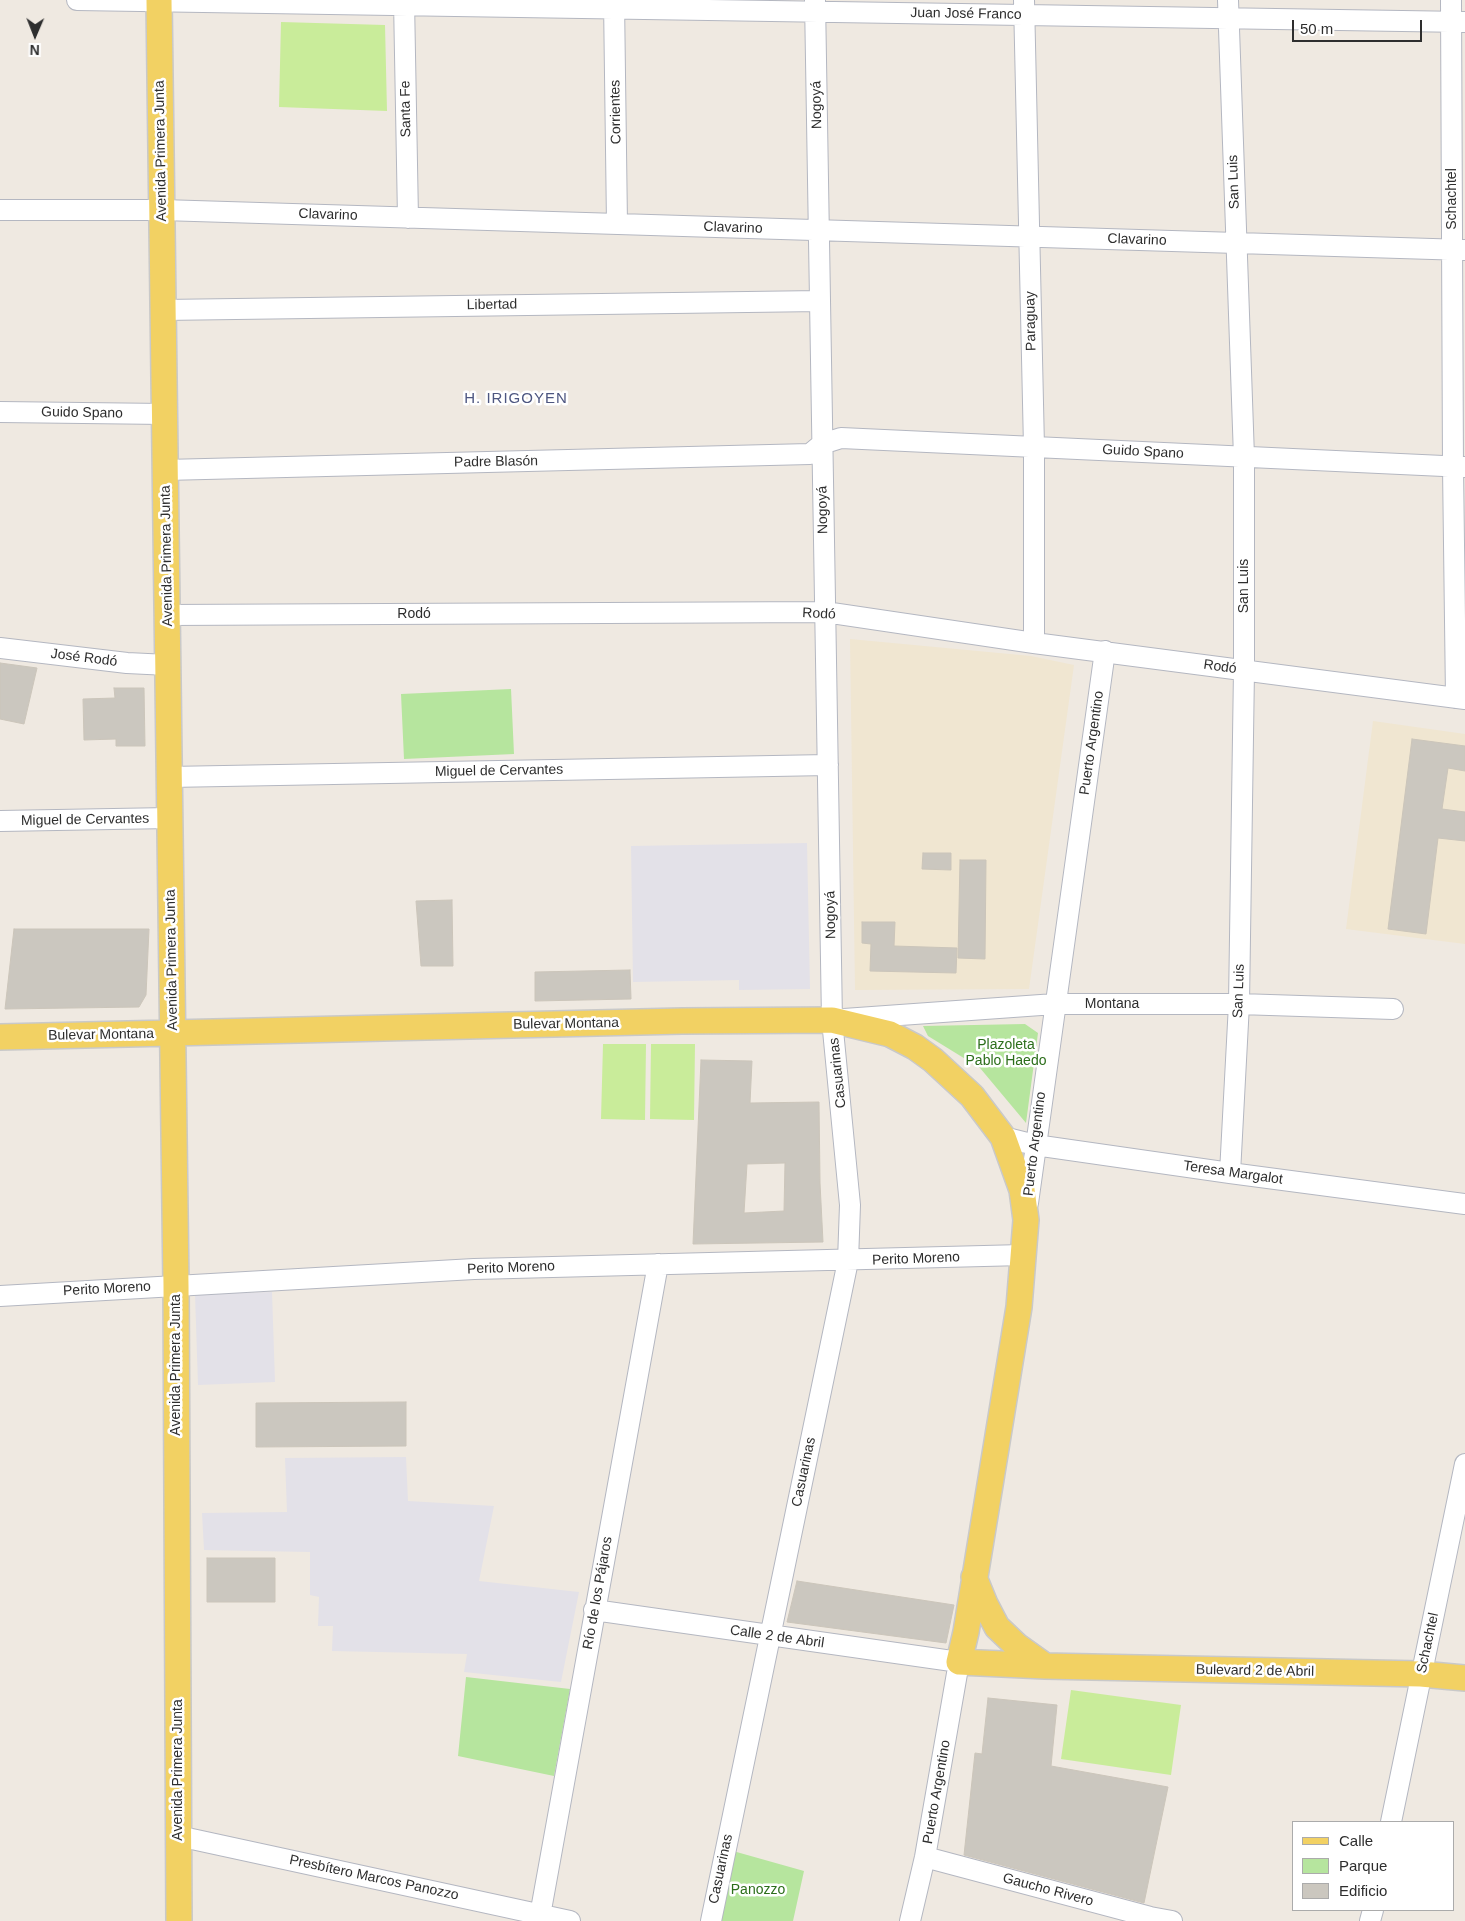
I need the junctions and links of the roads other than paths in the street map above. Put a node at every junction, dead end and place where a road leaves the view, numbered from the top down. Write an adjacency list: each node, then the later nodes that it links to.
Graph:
1 (77, 0): 2 (street, Juan José Franco)
2 (159, 0): 4 (street, Juan José Franco); 11 (main road, Avenida Primera Junta)
3 (1451, 0): 9 (street, Schachtel)
4 (404, 2): 5 (street, Juan José Franco); 12 (street, Santa Fe)
5 (614, 4): 6 (street, Juan José Franco); 13 (street, Corrientes)
6 (815, 6): 7 (street, Juan José Franco); 14 (street, Nogoyá)
7 (1024, 7): 8 (street, Juan José Franco); 15 (street, Paraguay)
8 (1228, 9): 9 (street, Juan José Franco); 16 (street, San Luis)
9 (1458, 22): 17 (street, Schachtel)
10 (0, 210): 11 (street, Clavarino)
11 (162, 210): 12 (street, Clavarino); 19 (main road, Avenida Primera Junta)
12 (408, 218): 13 (street, Clavarino)
13 (617, 224): 14 (street, Clavarino)
14 (818, 230): 15 (street, Clavarino); 18 (street, Nogoyá)
15 (1029, 236): 16 (street, Clavarino); 23 (street, Paraguay)
16 (1236, 243): 17 (street, Clavarino); 24 (street, San Luis)
17 (1459, 250): 25 (street, Schachtel)
18 (820, 301): 19 (street, Libertad); 22 (street, Nogoyá)
19 (163, 310): 21 (main road, Avenida Primera Junta)
20 (0, 412): 21 (street, Guido Spano)
21 (165, 414): 26 (main road, Avenida Primera Junta)
22 (822, 444): 23 (street, Guido Spano); 26 (street, Padre Blasón); 27 (street, Nogoyá)
23 (1034, 447): 24 (street, Guido Spano); 29 (street, Paraguay)
24 (1244, 457): 25 (street, Guido Spano); 33 (street, San Luis)
25 (1459, 467): 34 (street, Schachtel)
26 (166, 470): 28 (main road, Avenida Primera Junta)
27 (825, 612): 28 (street, Rodó); 29 (street, Rodó); 35 (street, Nogoyá)
28 (167, 616): 32 (main road, Avenida Primera Junta)
29 (1034, 643): 31 (street, Rodó)
30 (0, 648): 32 (street, José Rodó)
31 (1105, 651): 33 (street, Rodó); 39 (street, Puerto Argentino)
32 (168, 665): 36 (main road, Avenida Primera Junta)
33 (1244, 670): 34 (street, Rodó); 40 (street, San Luis)
34 (1460, 698)
35 (828, 765): 36 (street, Miguel de Cervantes); 42 (street, Nogoyá)
36 (169, 776): 37 (main road, Avenida Primera Junta)
37 (170, 818): 38 (street, Miguel de Cervantes); 43 (main road, Avenida Primera Junta)
38 (0, 821)
39 (1054, 1004): 40 (street, Montana); 42 (street, Montana); 46 (street, Puerto Argentino)
40 (1239, 1004): 41 (street, Montana); 47 (street, San Luis)
41 (1393, 1009)
42 (832, 1020): 43 (main road, Bulevar Montana); 45 (main road, Bulevar Montana); 51 (street, Casuarinas)
43 (172, 1034): 44 (main road, Bulevar Montana); 53 (main road, Avenida Primera Junta)
44 (0, 1037)
45 (1003, 1137): 46 (street, Teresa Margalot); 49 (main road, Bulevar Montana)
46 (1035, 1144): 47 (street, Teresa Margalot); 49 (street, Puerto Argentino)
47 (1230, 1173): 48 (street, Teresa Margalot)
48 (1465, 1204)
49 (1026, 1220): 50 (main road, Puerto Argentino)
50 (1022, 1256): 51 (street, Perito Moreno); 56 (main road, Puerto Argentino)
51 (848, 1261): 52 (street, Perito Moreno); 60 (street, Casuarinas)
52 (658, 1264): 53 (street, Perito Moreno); 57 (street, Río de los Pájaros)
53 (176, 1285): 54 (street, Perito Moreno); 67 (main road, Avenida Primera Junta)
54 (0, 1296)
55 (1465, 1464): 64 (street, Schachtel)
56 (974, 1577): 58 (main road, Puerto Argentino); 59 (main road)
57 (594, 1610): 60 (street, Calle 2 de Abril); 69 (street, Río de los Pájaros)
58 (966, 1632): 59 (main road); 61 (main road, Puerto Argentino)
59 (1003, 1633): 62 (main road); 63 (main road)
60 (770, 1636): 61 (street, Calle 2 de Abril); 72 (street, Casuarinas)
61 (959, 1662): 62 (main road, Bulevard 2 de Abril); 68 (street, Puerto Argentino)
62 (1003, 1664): 63 (main road, Bulevard 2 de Abril)
63 (1045, 1666): 64 (main road, Bulevard 2 de Abril)
64 (1422, 1674): 65 (main road, Bulevard 2 de Abril); 66 (street, Schachtel)
65 (1465, 1678)
66 (1391, 1821)
67 (178, 1836): 69 (street, Presbítero Marcos Panozzo); 70 (main road, Avenida Primera Junta)
68 (925, 1857): 73 (street, Puerto Argentino); 74 (street, Gaucho Rivero)
69 (540, 1918): 71 (street, Presbítero Marcos Panozzo)
70 (179, 1921)
71 (570, 1921)
72 (711, 1921)
73 (910, 1921)
74 (1172, 1921)

